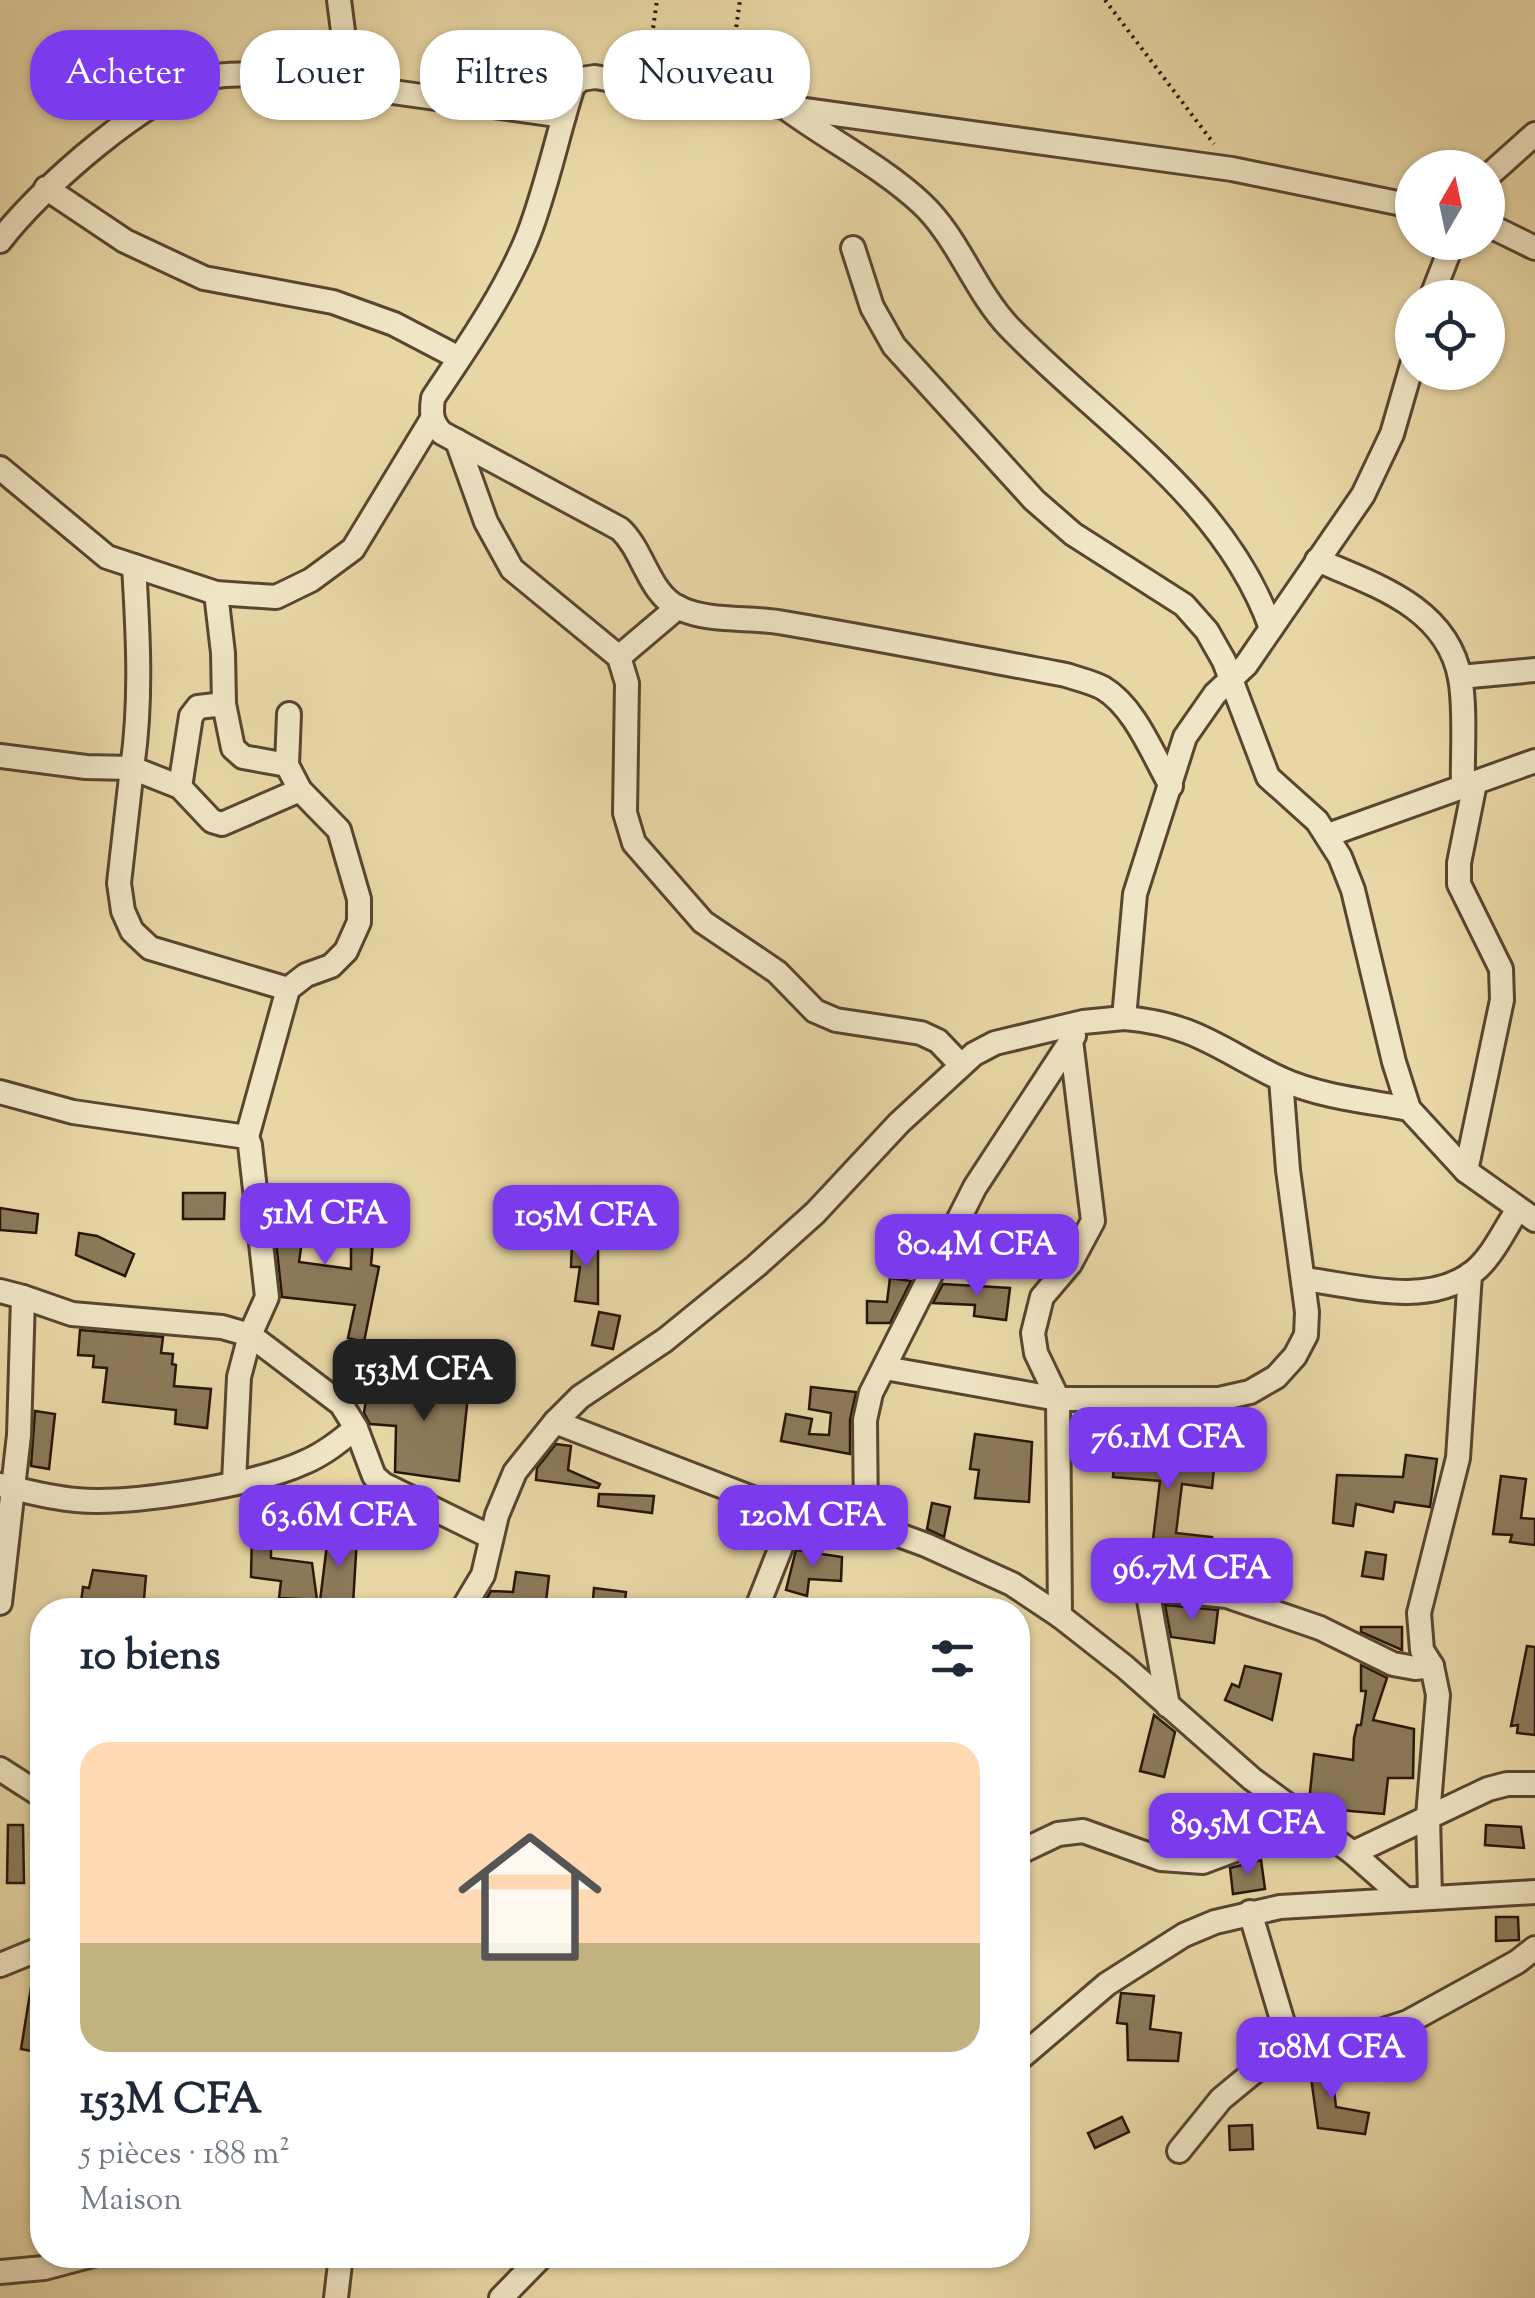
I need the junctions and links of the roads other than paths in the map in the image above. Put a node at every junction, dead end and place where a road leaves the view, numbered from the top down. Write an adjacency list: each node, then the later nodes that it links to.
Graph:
1 (339, 0): 2 (street)
2 (343, 30)
3 (240, 76): 9 (street)
4 (810, 111): 10 (street)
5 (563, 120): 15 (street)
6 (802, 120): 24 (street)
7 (1535, 134): 8 (street)
8 (1505, 161)
9 (46, 188): 12 (street); 15 (street)
10 (1395, 203)
11 (1505, 233): 14 (street)
12 (0, 241)
13 (853, 248): 28 (street)
14 (1535, 248)
15 (459, 358): 17 (street)
16 (1404, 390): 20 (street)
17 (432, 419): 18 (street); 22 (street)
18 (457, 441): 23 (street); 25 (street)
19 (0, 468): 21 (street)
20 (1317, 560): 24 (street); 27 (street)
21 (134, 566): 22 (street); 34 (street)
22 (216, 593): 29 (street)
23 (678, 607): 25 (street); 36 (street)
24 (1272, 628): 28 (street)
25 (620, 657): 43 (street)
26 (1535, 670): 27 (street)
27 (1460, 677): 35 (street)
28 (1230, 679): 36 (street); 39 (street)
29 (224, 704): 33 (street); 37 (street)
30 (290, 714): 33 (street)
31 (0, 756): 34 (street)
32 (1535, 761): 35 (street)
33 (287, 765): 38 (street)
34 (132, 768): 37 (street); 40 (street)
35 (1469, 785): 39 (street); 48 (street)
36 (1171, 786): 41 (street)
37 (180, 787): 38 (street)
38 (300, 790): 40 (street)
39 (1328, 835): 46 (street)
40 (288, 989): 47 (street)
41 (1124, 1018): 42 (street); 44 (street)
42 (1077, 1031): 43 (street); 54 (street); 55 (street)
43 (961, 1064): 56 (street)
44 (1281, 1078): 46 (street); 51 (street)
45 (0, 1092): 47 (street)
46 (1409, 1110): 48 (street)
47 (247, 1137): 53 (street)
48 (1466, 1170): 49 (street)
49 (1526, 1214): 50 (street)
50 (1470, 1274): 51 (street); 67 (street)
51 (1303, 1280): 55 (street)
52 (11, 1294): 53 (street); 59 (street)
53 (250, 1335): 57 (street); 58 (street)
54 (885, 1368): 55 (street); 61 (street)
55 (1058, 1399): 66 (street)
56 (555, 1422): 60 (street); 62 (street)
57 (356, 1428): 58 (street); 62 (street)
58 (234, 1482): 59 (street)
59 (7, 1487): 65 (street)
60 (794, 1514): 61 (street); 64 (street)
61 (866, 1523): 66 (street)
62 (491, 1537): 63 (street)
63 (469, 1598)
64 (761, 1598)
65 (0, 1603)
66 (1060, 1616): 68 (street)
67 (1432, 1666): 68 (street); 72 (street)
68 (1168, 1706): 73 (street)
69 (0, 1770): 71 (street)
70 (1535, 1784): 72 (street)
71 (30, 1789)
72 (1428, 1816): 75 (street); 77 (street)
73 (1309, 1822): 74 (street); 75 (street)
74 (1030, 1847)
75 (1353, 1853): 78 (street)
76 (1535, 1892): 77 (street)
77 (1430, 1898): 78 (street)
78 (1405, 1899): 79 (street)
79 (1250, 1912): 83 (street); 84 (street)
80 (1535, 1948): 83 (street)
81 (30, 1953): 82 (street)
82 (0, 1966)
83 (1288, 2043): 85 (street)
84 (1030, 2049)
85 (1179, 2151)
86 (44, 2268): 89 (street)
87 (339, 2268): 90 (street)
88 (530, 2268): 91 (street)
89 (0, 2272)
90 (336, 2298)
91 (501, 2298)

